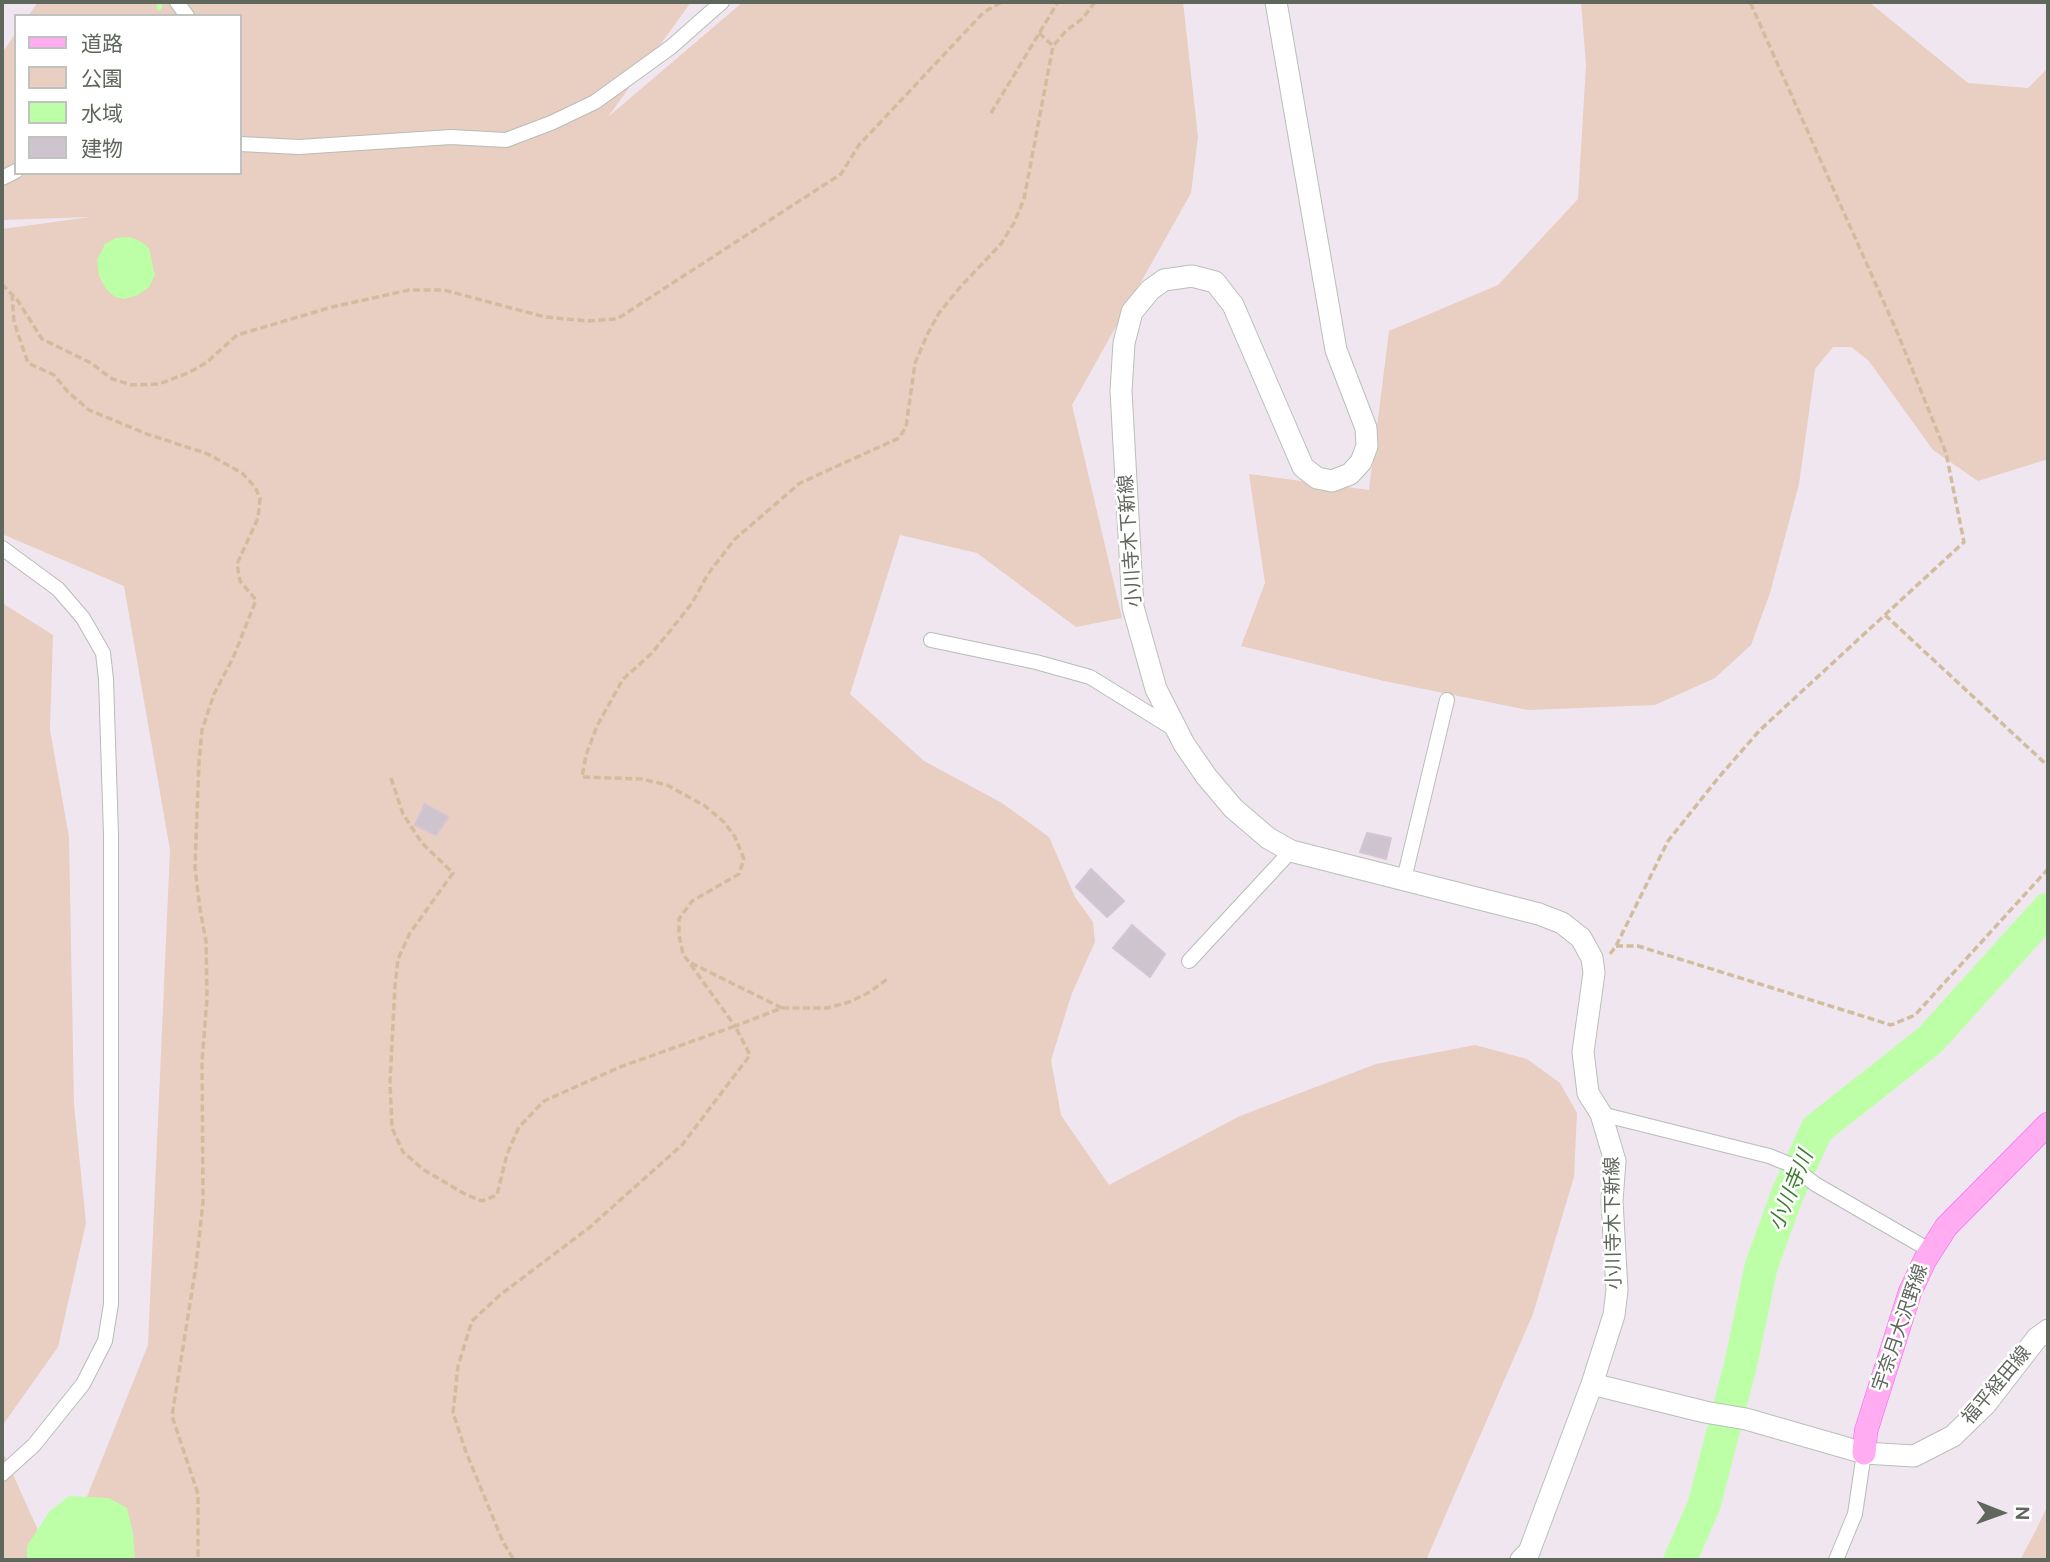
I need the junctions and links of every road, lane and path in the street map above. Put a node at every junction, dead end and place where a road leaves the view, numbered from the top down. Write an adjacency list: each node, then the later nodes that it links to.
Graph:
1 (722, 2): 10 (street)
2 (1002, 2): 12 (path)
3 (1058, 2): 7 (path)
4 (1095, 2): 8 (path)
5 (1276, 2): 17 (main road, 小川寺木下新線)
6 (1750, 2): 14 (path)
7 (1039, 33): 8 (path); 9 (path)
8 (1053, 46): 25 (path)
9 (991, 113)
10 (242, 144)
11 (2, 285): 12 (path)
12 (12, 294): 37 (path)
13 (2, 548): 36 (street)
14 (1885, 615): 18 (path); 23 (path)
15 (931, 640): 17 (street)
16 (1447, 700): 22 (street)
17 (1178, 732): 20 (main road, 小川寺木下新線)
18 (2048, 766)
19 (391, 778): 29 (path)
20 (1291, 851): 22 (main road, 小川寺木下新線); 24 (street)
21 (2048, 870): 23 (path)
22 (1404, 879): 26 (main road, 小川寺木下新線)
23 (1616, 946): 26 (path)
24 (1189, 961)
25 (691, 963): 28 (path); 29 (path)
26 (1594, 973): 30 (main road, 小川寺木下新線)
27 (887, 979): 28 (path)
28 (782, 1008): 29 (path)
29 (735, 1026): 38 (path)
30 (1601, 1114): 32 (street); 34 (main road, 小川寺木下新線)
31 (2048, 1124): 32 (main road, 宇奈月大沢野線)
32 (1931, 1251): 35 (main road, 宇奈月大沢野線)
33 (2048, 1330): 35 (main road, 福平経田線)
34 (1592, 1384): 35 (main road); 39 (main road, 小川寺木下新線)
35 (1864, 1453): 40 (street)
36 (2, 1474)
37 (198, 1560)
38 (514, 1560)
39 (1521, 1560)
40 (1836, 1560)

